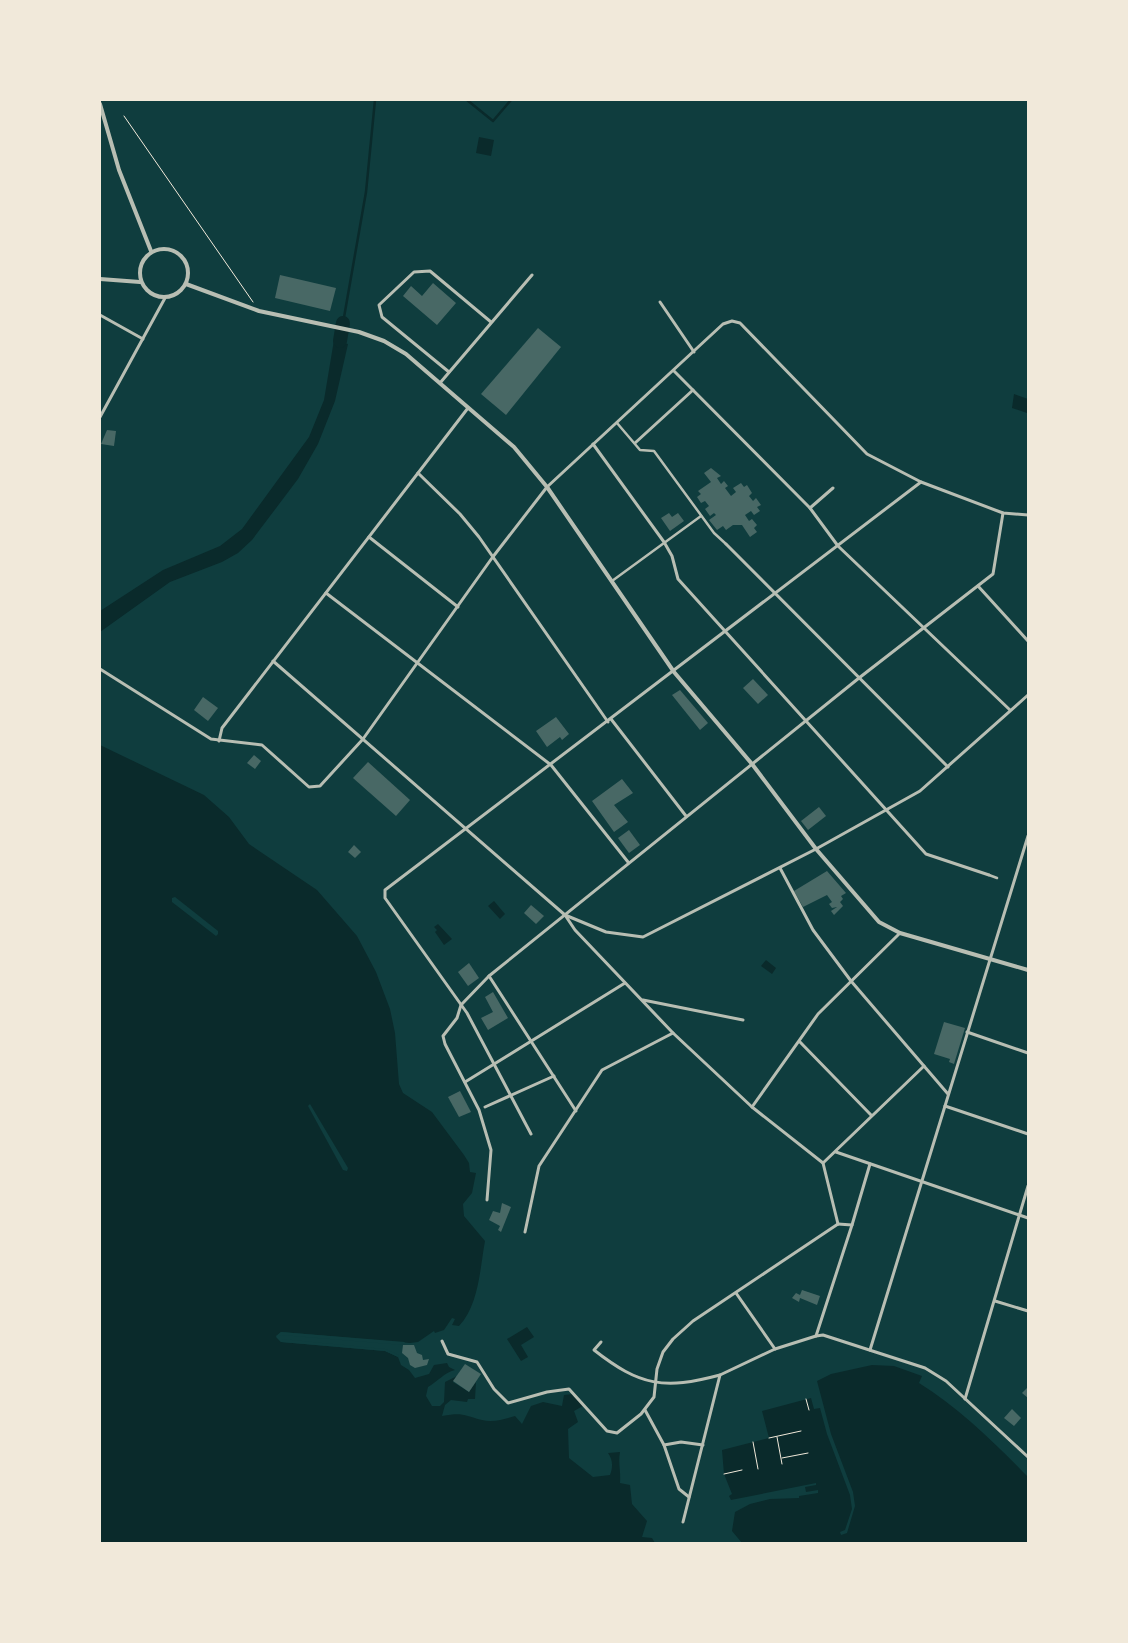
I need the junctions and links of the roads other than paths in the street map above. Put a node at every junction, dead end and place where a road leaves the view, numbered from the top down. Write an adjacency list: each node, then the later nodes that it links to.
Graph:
1 (100, 104): 2 (street)
2 (150, 251): 5 (street); 6 (street)
3 (532, 275): 10 (street)
4 (100, 279): 5 (street)
5 (140, 282): 7 (street)
6 (186, 284): 7 (street); 15 (street)
7 (165, 298): 11 (street)
8 (660, 302): 12 (street)
9 (100, 315): 11 (street)
10 (491, 322): 14 (street); 14 (street)
11 (143, 339): 18 (street)
12 (694, 352): 13 (street); 23 (street)
13 (674, 371): 16 (street); 19 (street)
14 (449, 372): 15 (street)
15 (440, 383): 17 (street)
16 (693, 390): 20 (street); 26 (street)
17 (468, 408): 22 (street); 24 (street)
18 (100, 418)
19 (617, 423): 20 (street); 21 (street)
20 (635, 443): 29 (street)
21 (594, 444): 24 (street); 31 (street)
22 (418, 473): 30 (street); 34 (street)
23 (922, 482): 27 (street); 33 (street)
24 (547, 487): 34 (street); 46 (street)
25 (833, 488): 26 (street)
26 (810, 508): 33 (street)
27 (1004, 513): 28 (street); 36 (street)
28 (1028, 515)
29 (702, 516): 31 (street); 32 (street)
30 (369, 537): 37 (street); 39 (street)
31 (664, 542): 35 (street); 41 (street)
32 (726, 544): 38 (street)
33 (838, 546): 38 (street); 40 (street)
34 (492, 558): 39 (street); 51 (street)
35 (612, 582)
36 (978, 586): 40 (street); 42 (street)
37 (326, 593): 43 (street); 44 (street)
38 (776, 593): 41 (street); 47 (street)
39 (458, 607): 44 (street)
40 (924, 628): 47 (street); 49 (street)
41 (725, 632): 46 (street); 50 (street)
42 (1028, 642)
43 (274, 661): 52 (street); 53 (street)
44 (418, 662): 52 (street); 55 (street)
45 (100, 669): 53 (street)
46 (674, 672): 51 (street); 54 (street)
47 (859, 678): 50 (street); 56 (street)
48 (1028, 695): 49 (street)
49 (1010, 710): 56 (street)
50 (806, 720): 54 (street); 57 (street)
51 (609, 721): 55 (street); 58 (street)
52 (363, 739): 53 (street); 59 (street)
53 (219, 741)
54 (752, 764): 58 (street); 61 (street)
55 (551, 765): 59 (street); 62 (street)
56 (948, 767): 57 (street)
57 (887, 809): 61 (street); 64 (street)
58 (686, 816): 62 (street)
59 (466, 828): 66 (street); 74 (street)
60 (1028, 836): 68 (street)
61 (816, 849): 63 (street); 67 (street)
62 (628, 862): 66 (street)
63 (780, 868): 66 (street); 71 (street)
64 (989, 875): 65 (street)
65 (997, 878)
66 (564, 915): 70 (street); 72 (street)
67 (900, 933): 68 (street); 71 (street)
68 (990, 959): 69 (street); 76 (street)
69 (1028, 970)
70 (489, 976): 74 (street); 78 (street)
71 (852, 981): 79 (street); 82 (street)
72 (625, 983): 73 (street); 78 (street)
73 (643, 1000): 75 (street); 77 (street)
74 (461, 1006): 81 (street); 84 (street)
75 (743, 1020)
76 (967, 1032): 80 (street); 85 (street)
77 (673, 1033): 89 (street); 91 (street)
78 (531, 1041): 81 (street); 83 (street)
79 (800, 1042): 89 (street); 92 (street)
80 (1028, 1053)
81 (494, 1064): 84 (street); 86 (street)
82 (924, 1066): 85 (street); 92 (street)
83 (554, 1076): 86 (street); 91 (street)
84 (465, 1082): 90 (street)
85 (948, 1095): 87 (street)
86 (511, 1096): 88 (street); 93 (street)
87 (945, 1106): 94 (street); 98 (street)
88 (485, 1107): 90 (street)
89 (752, 1107): 96 (street)
90 (479, 1110): 100 (street)
91 (576, 1111): 105 (street)
92 (871, 1115): 95 (street)
93 (531, 1134)
94 (1028, 1134)
95 (836, 1152): 96 (street); 97 (street)
96 (823, 1163): 103 (street)
97 (870, 1164): 98 (street); 104 (street)
98 (922, 1181): 101 (street); 113 (street)
99 (1028, 1186): 101 (street)
100 (487, 1200)
101 (1020, 1215): 102 (street); 107 (street)
102 (1028, 1218)
103 (838, 1224): 104 (street); 106 (street)
104 (852, 1225): 109 (street)
105 (525, 1232)
106 (736, 1293): 112 (street); 115 (street)
107 (996, 1300): 108 (street); 116 (street)
108 (1028, 1311)
109 (816, 1336): 112 (street); 113 (street)
110 (442, 1341): 117 (street)
111 (601, 1342): 115 (street)
112 (775, 1349): 114 (street)
113 (870, 1350): 116 (street)
114 (720, 1375): 115 (street); 119 (street)
115 (657, 1383): 117 (street)
116 (965, 1399): 120 (street)
117 (645, 1410): 118 (street)
118 (664, 1444): 119 (street); 121 (street)
119 (703, 1445): 121 (street)
120 (1028, 1456)
121 (689, 1497): 122 (street)
122 (683, 1522)

